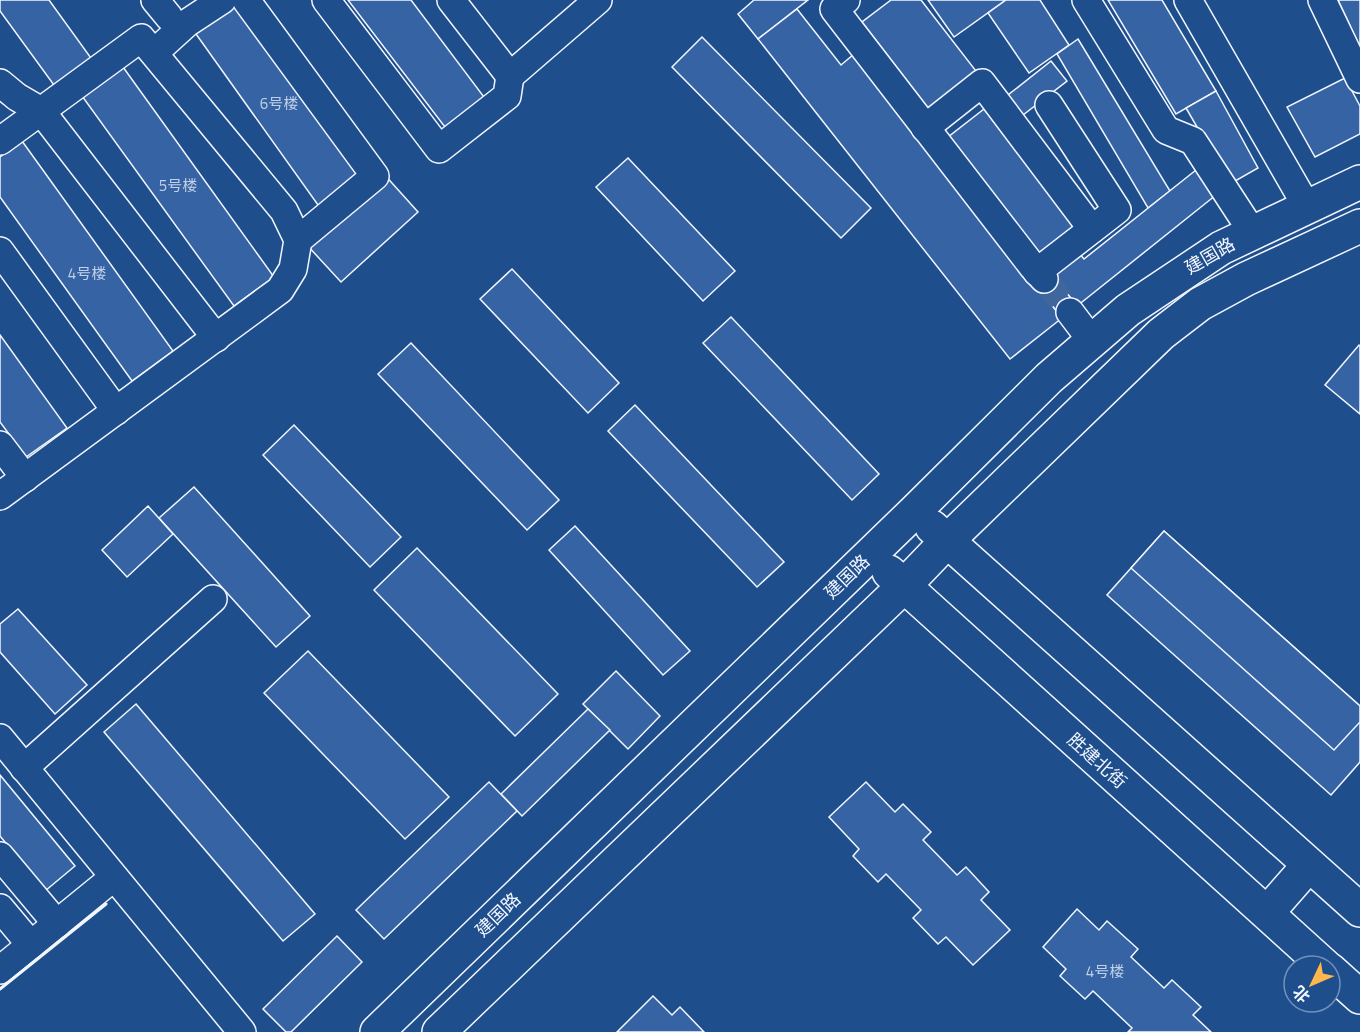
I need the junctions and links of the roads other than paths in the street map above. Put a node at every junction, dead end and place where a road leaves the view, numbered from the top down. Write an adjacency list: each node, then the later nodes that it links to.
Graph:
1 (222, 0): 10 (street)
2 (246, 0): 23 (street)
3 (326, 0): 11 (street)
4 (451, 0): 11 (street)
5 (598, 0): 11 (street)
6 (846, 0): 16 (street)
7 (1086, 0): 22 (street)
8 (1188, 0): 19 (street)
9 (1322, 0): 12 (street)
10 (154, 53): 15 (street); 23 (street)
11 (510, 76)
12 (1360, 79)
13 (0, 83): 15 (street)
14 (1049, 105): 21 (street)
15 (41, 111): 17 (street); 27 (street)
16 (925, 128): 21 (street); 21 (street)
17 (0, 141)
18 (1360, 182): 19 (main road, 建国路)
19 (1307, 207): 22 (main road, 建国路); 24 (main road)
20 (1360, 226): 24 (main road, 建国路)
21 (1092, 229)
22 (1253, 233): 28 (main road, 建国路)
23 (298, 240): 27 (street)
24 (1325, 243): 34 (main road, 建国路)
25 (0, 250): 29 (street)
26 (1070, 312): 28 (street)
27 (216, 338): 29 (street)
28 (1092, 341): 33 (main road, 建国路)
29 (116, 411): 31 (street)
30 (0, 445): 31 (street)
31 (25, 478): 32 (street)
32 (0, 496)
33 (915, 511): 34 (main road); 35 (main road, 建国路)
34 (947, 541): 36 (main road, 建国路); 41 (main road)
35 (871, 553): 36 (main road, 胜建北街); 53 (main road, 建国路)
36 (904, 586): 45 (main road, 胜建北街); 54 (main road, 建国路)
37 (213, 598): 39 (street)
38 (0, 738): 39 (street)
39 (24, 768): 42 (street)
40 (0, 856): 46 (street)
41 (1309, 865): 44 (main road); 45 (main road)
42 (114, 877): 46 (street); 52 (street)
43 (0, 908): 47 (street)
44 (1360, 910)
45 (1267, 913): 48 (main road, 胜建北街)
46 (57, 924): 47 (street)
47 (31, 945): 49 (street)
48 (1312, 954)
49 (0, 970)
50 (1342, 981): 51 (main road)
51 (1360, 998)
52 (242, 1032)
53 (377, 1032)
54 (439, 1032)

